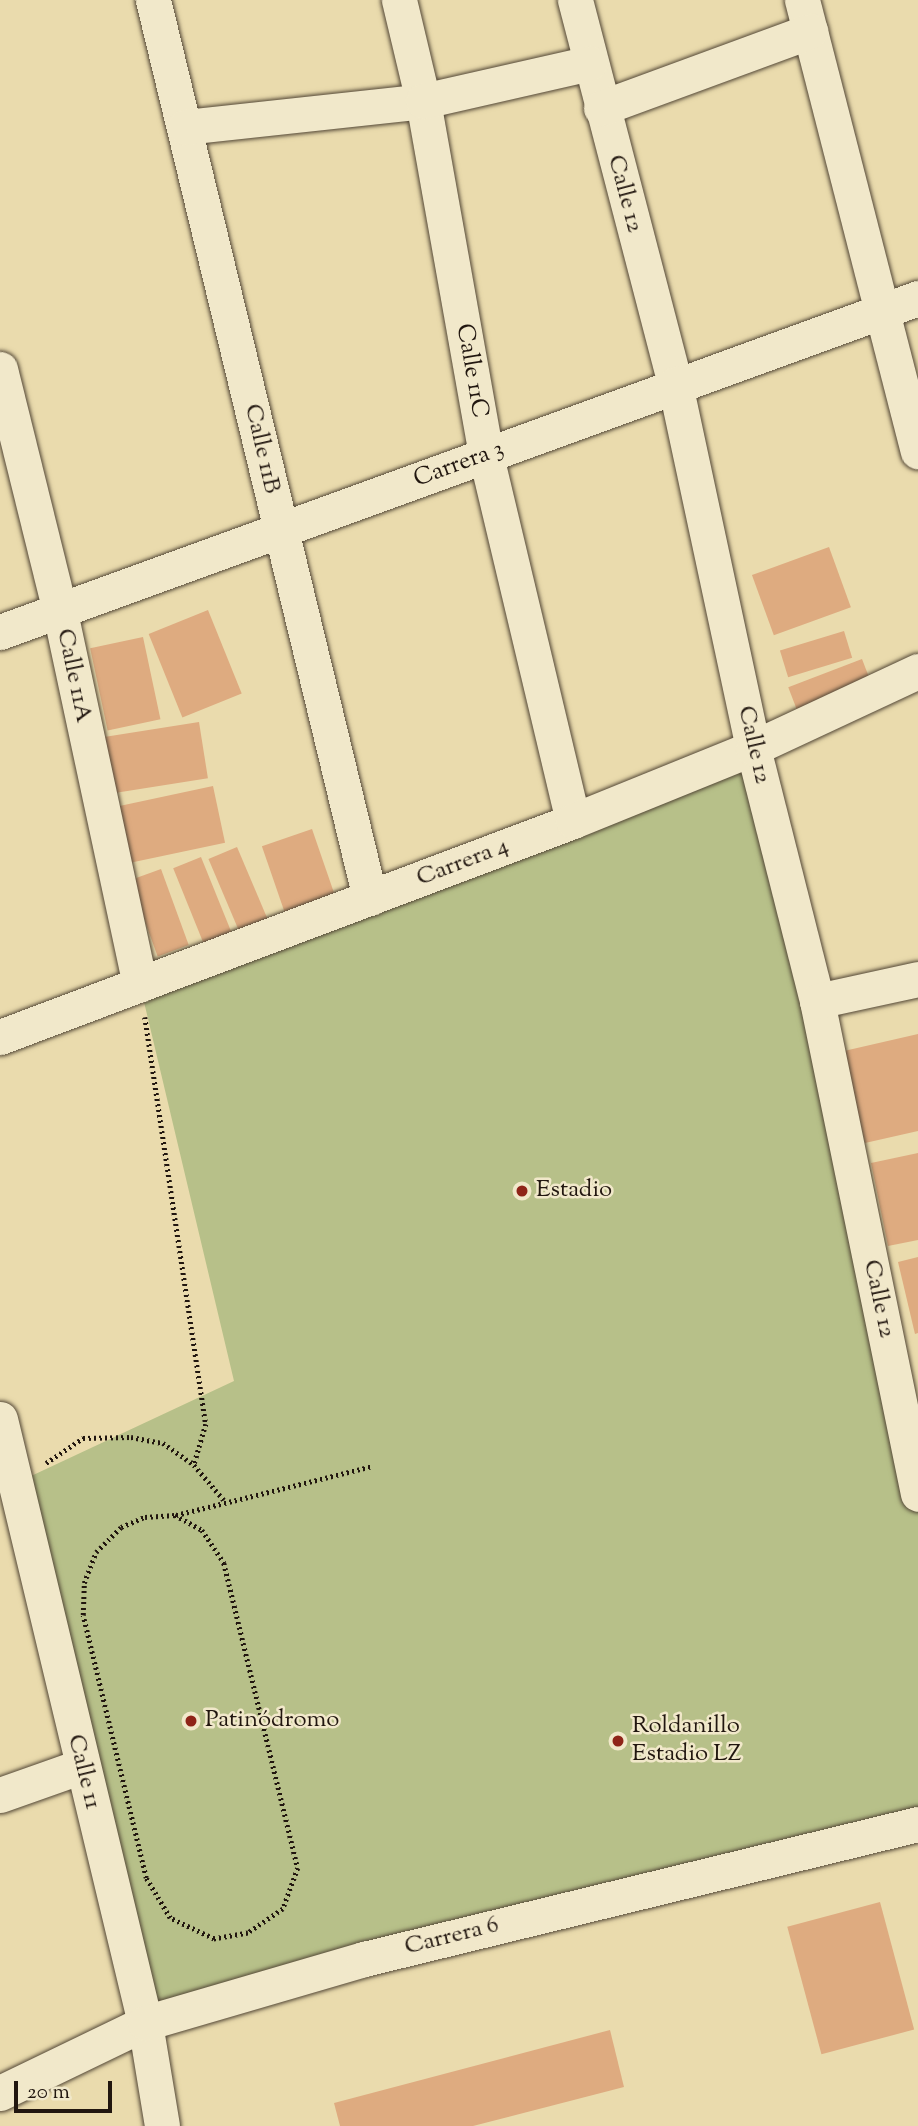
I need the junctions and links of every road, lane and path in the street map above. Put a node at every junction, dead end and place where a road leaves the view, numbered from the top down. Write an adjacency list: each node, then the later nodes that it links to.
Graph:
1 (153, 0): 8 (street, Calle 11B)
2 (399, 0): 6 (street, Calle 11C)
3 (576, 0): 5 (street, Calle 12)
4 (806, 15): 7 (street); 10 (street)
5 (590, 63): 6 (street); 7 (street, Calle 12)
6 (423, 101): 8 (street); 14 (street, Calle 11C)
7 (601, 108): 12 (street, Calle 12)
8 (185, 127): 15 (street, Calle 11B)
9 (918, 298): 10 (street, Carrera 3)
10 (882, 310): 12 (street, Carrera 3); 13 (street)
11 (0, 369): 16 (street, Calle 11A)
12 (674, 384): 14 (street, Carrera 3); 19 (street, Calle 12)
13 (918, 451)
14 (486, 456): 15 (street, Carrera 3); 20 (street, Calle 11C)
15 (281, 531): 16 (street, Carrera 3); 21 (street, Calle 11B)
16 (60, 612): 17 (street, Carrera 3); 23 (street, Calle 11A)
17 (0, 632)
18 (918, 671): 19 (street, Carrera 4)
19 (753, 748): 20 (street, Carrera 4); 24 (street, Calle 12)
20 (573, 821): 21 (street, Carrera 4)
21 (370, 898): 23 (street, Carrera 4)
22 (918, 979): 24 (street)
23 (139, 985): 25 (street, Carrera 4); 27 (path)
24 (817, 1001): 30 (street, Calle 12)
25 (0, 1037)
26 (0, 1419): 29 (street, Calle 11)
27 (194, 1465): 29 (path); 31 (path)
28 (372, 1466): 31 (path)
29 (7, 1487): 33 (street, Calle 11)
30 (918, 1494)
31 (223, 1500): 32 (path)
32 (175, 1516): 32 (path)
33 (82, 1766): 34 (street); 36 (street, Calle 11)
34 (0, 1795)
35 (918, 1824): 36 (street, Carrera 6)
36 (145, 2024): 37 (street, Carrera 6); 38 (street, Calle 11)
37 (0, 2093)
38 (162, 2126)

